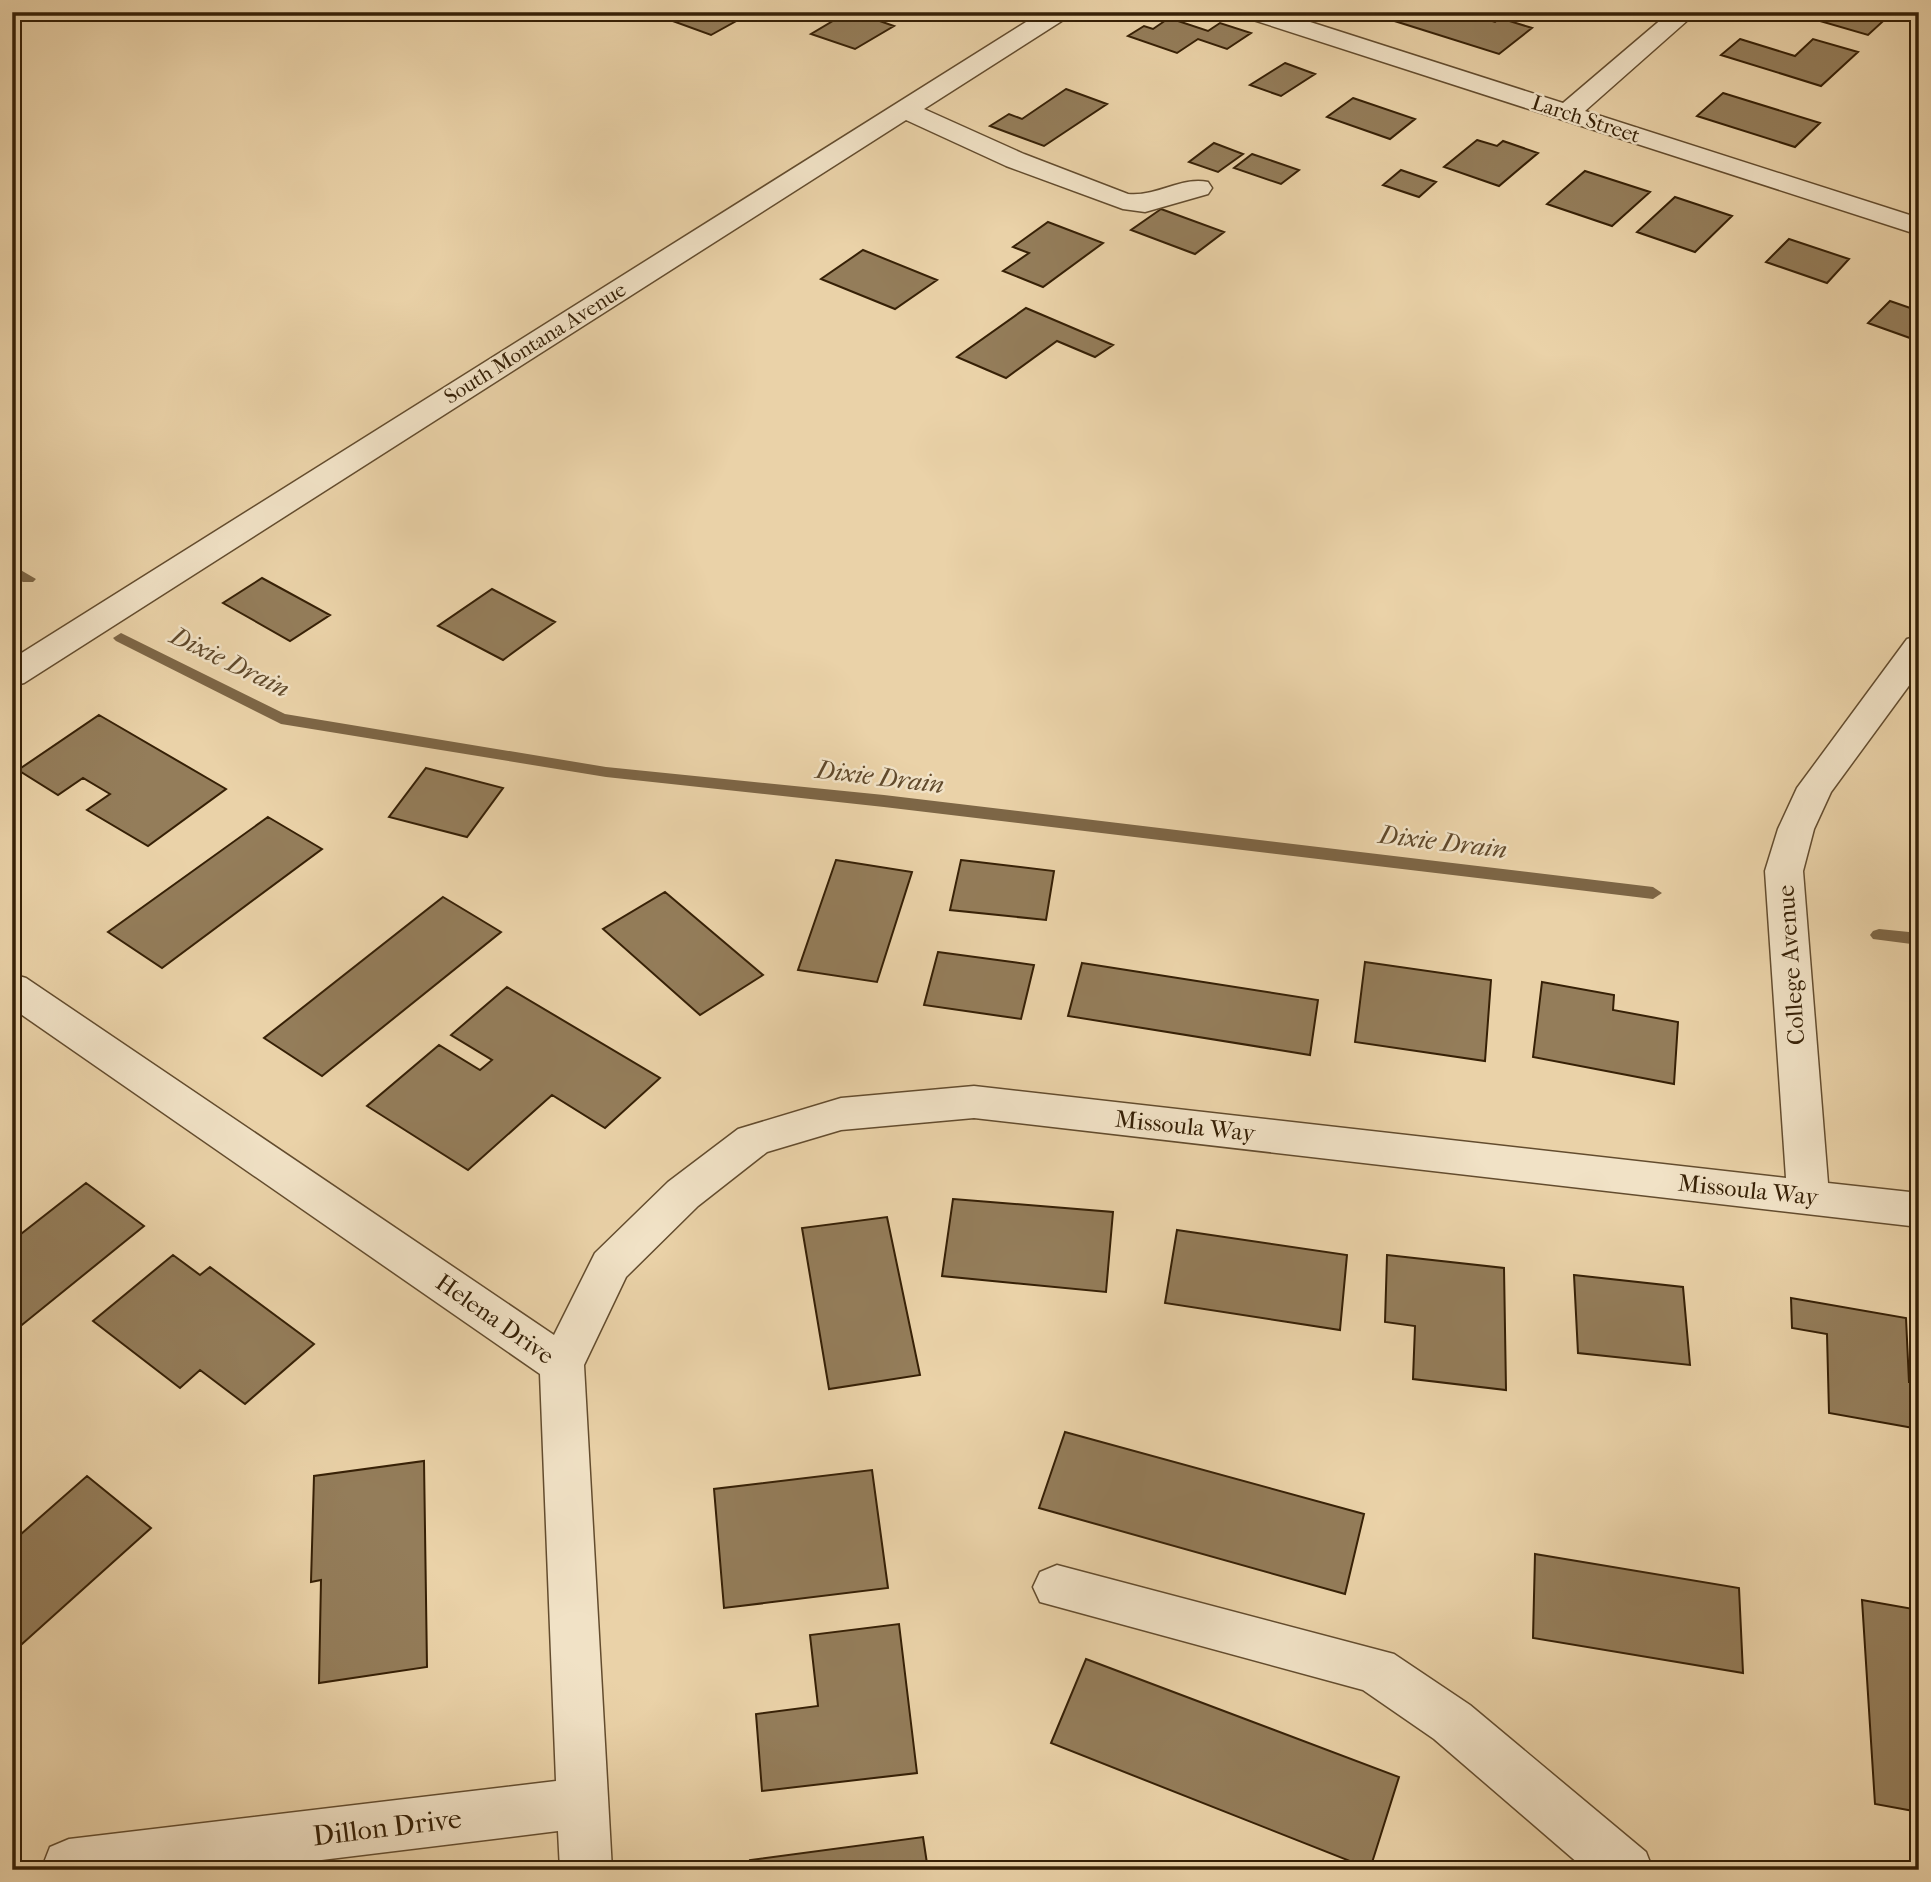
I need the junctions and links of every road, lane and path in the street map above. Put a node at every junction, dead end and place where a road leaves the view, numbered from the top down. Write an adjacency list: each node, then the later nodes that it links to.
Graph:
1 (1059, 12): 4 (street, South Montana Avenue)
2 (1253, 12): 5 (street, Larch Street)
3 (1685, 12): 5 (street)
4 (904, 110): 6 (street); 9 (street, South Montana Avenue)
5 (1567, 113): 7 (street, Larch Street)
6 (1198, 187)
7 (1919, 227)
8 (1919, 647): 11 (street, College Avenue)
9 (12, 675)
10 (12, 988): 13 (street, Helena Drive)
11 (1808, 1196): 12 (street, Missoula Way); 13 (street, Missoula Way)
12 (1919, 1209)
13 (562, 1365): 15 (street, Helena Drive)
14 (1058, 1587): 18 (street)
15 (581, 1803): 16 (street, Dillon Drive); 17 (street, Helena Drive)
16 (69, 1866)
17 (586, 1870)
18 (1627, 1870)

